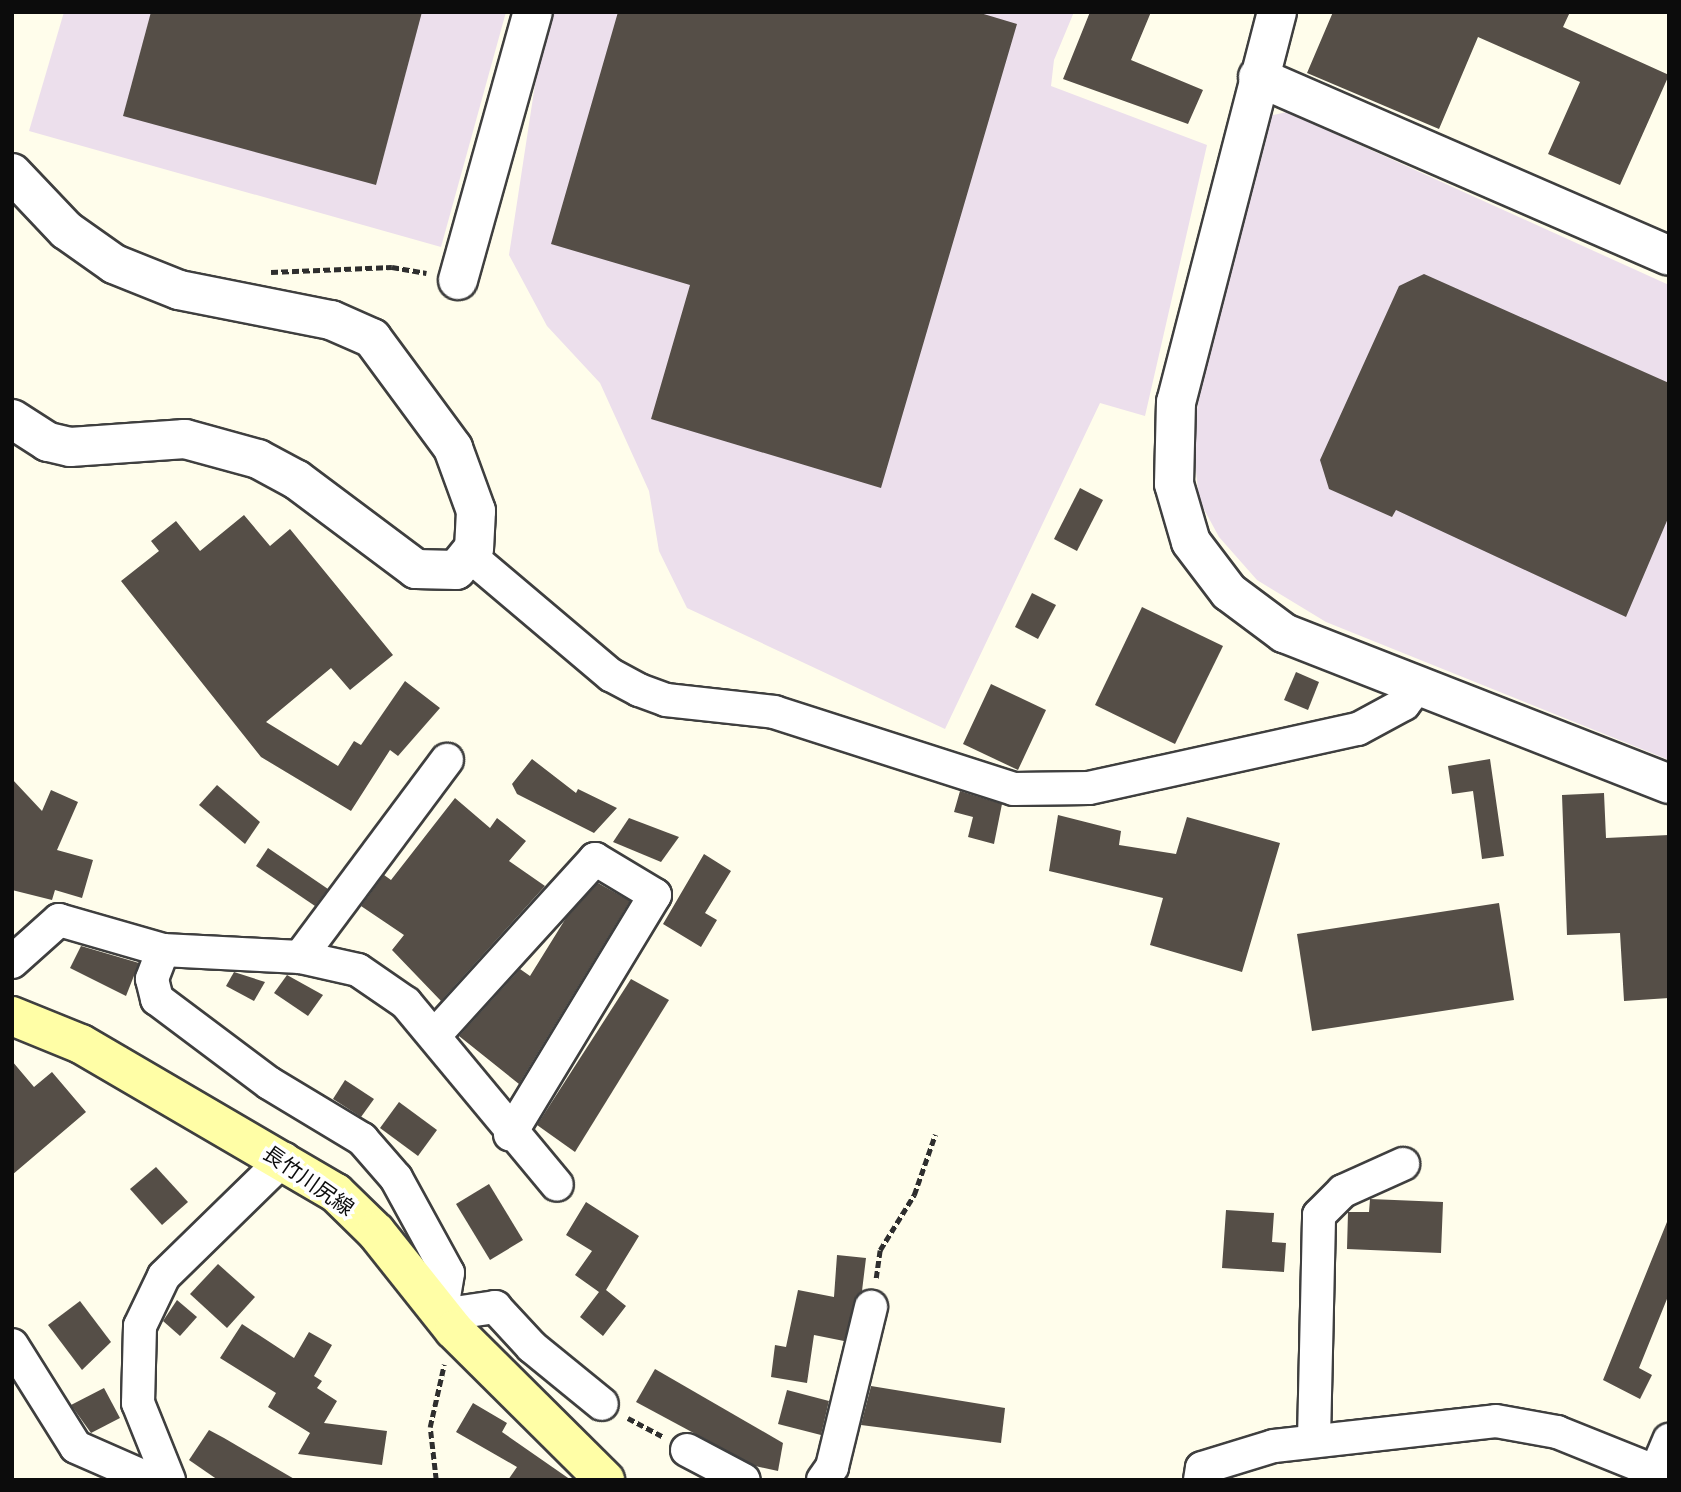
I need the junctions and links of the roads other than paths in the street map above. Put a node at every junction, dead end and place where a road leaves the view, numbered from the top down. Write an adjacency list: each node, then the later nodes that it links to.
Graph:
1 (533, 12): 6 (street)
2 (1277, 12): 3 (street)
3 (1258, 77): 5 (street); 9 (street)
4 (12, 173): 8 (street)
5 (1669, 256)
6 (458, 280)
7 (12, 419): 8 (street)
8 (470, 556): 9 (street)
9 (1417, 687): 11 (street)
10 (447, 761): 13 (street)
11 (1669, 784)
12 (163, 950): 13 (street); 14 (street); 22 (street)
13 (300, 957): 16 (street)
14 (12, 961)
15 (12, 1016): 18 (main road, 長竹川尻線)
16 (435, 1035): 17 (street); 17 (street)
17 (510, 1134): 20 (street)
18 (284, 1159): 22 (main road, 長竹川尻線); 29 (street)
19 (1404, 1164): 25 (street)
20 (557, 1185)
21 (871, 1307): 32 (street)
22 (441, 1315): 24 (street); 30 (main road, 長竹川尻線)
23 (12, 1345): 29 (street)
24 (602, 1404)
25 (1314, 1439): 28 (street); 33 (street)
26 (1669, 1440): 28 (street)
27 (687, 1450): 31 (street)
28 (1662, 1474)
29 (159, 1479)
30 (605, 1480)
31 (744, 1480)
32 (823, 1480)
33 (1200, 1480)

